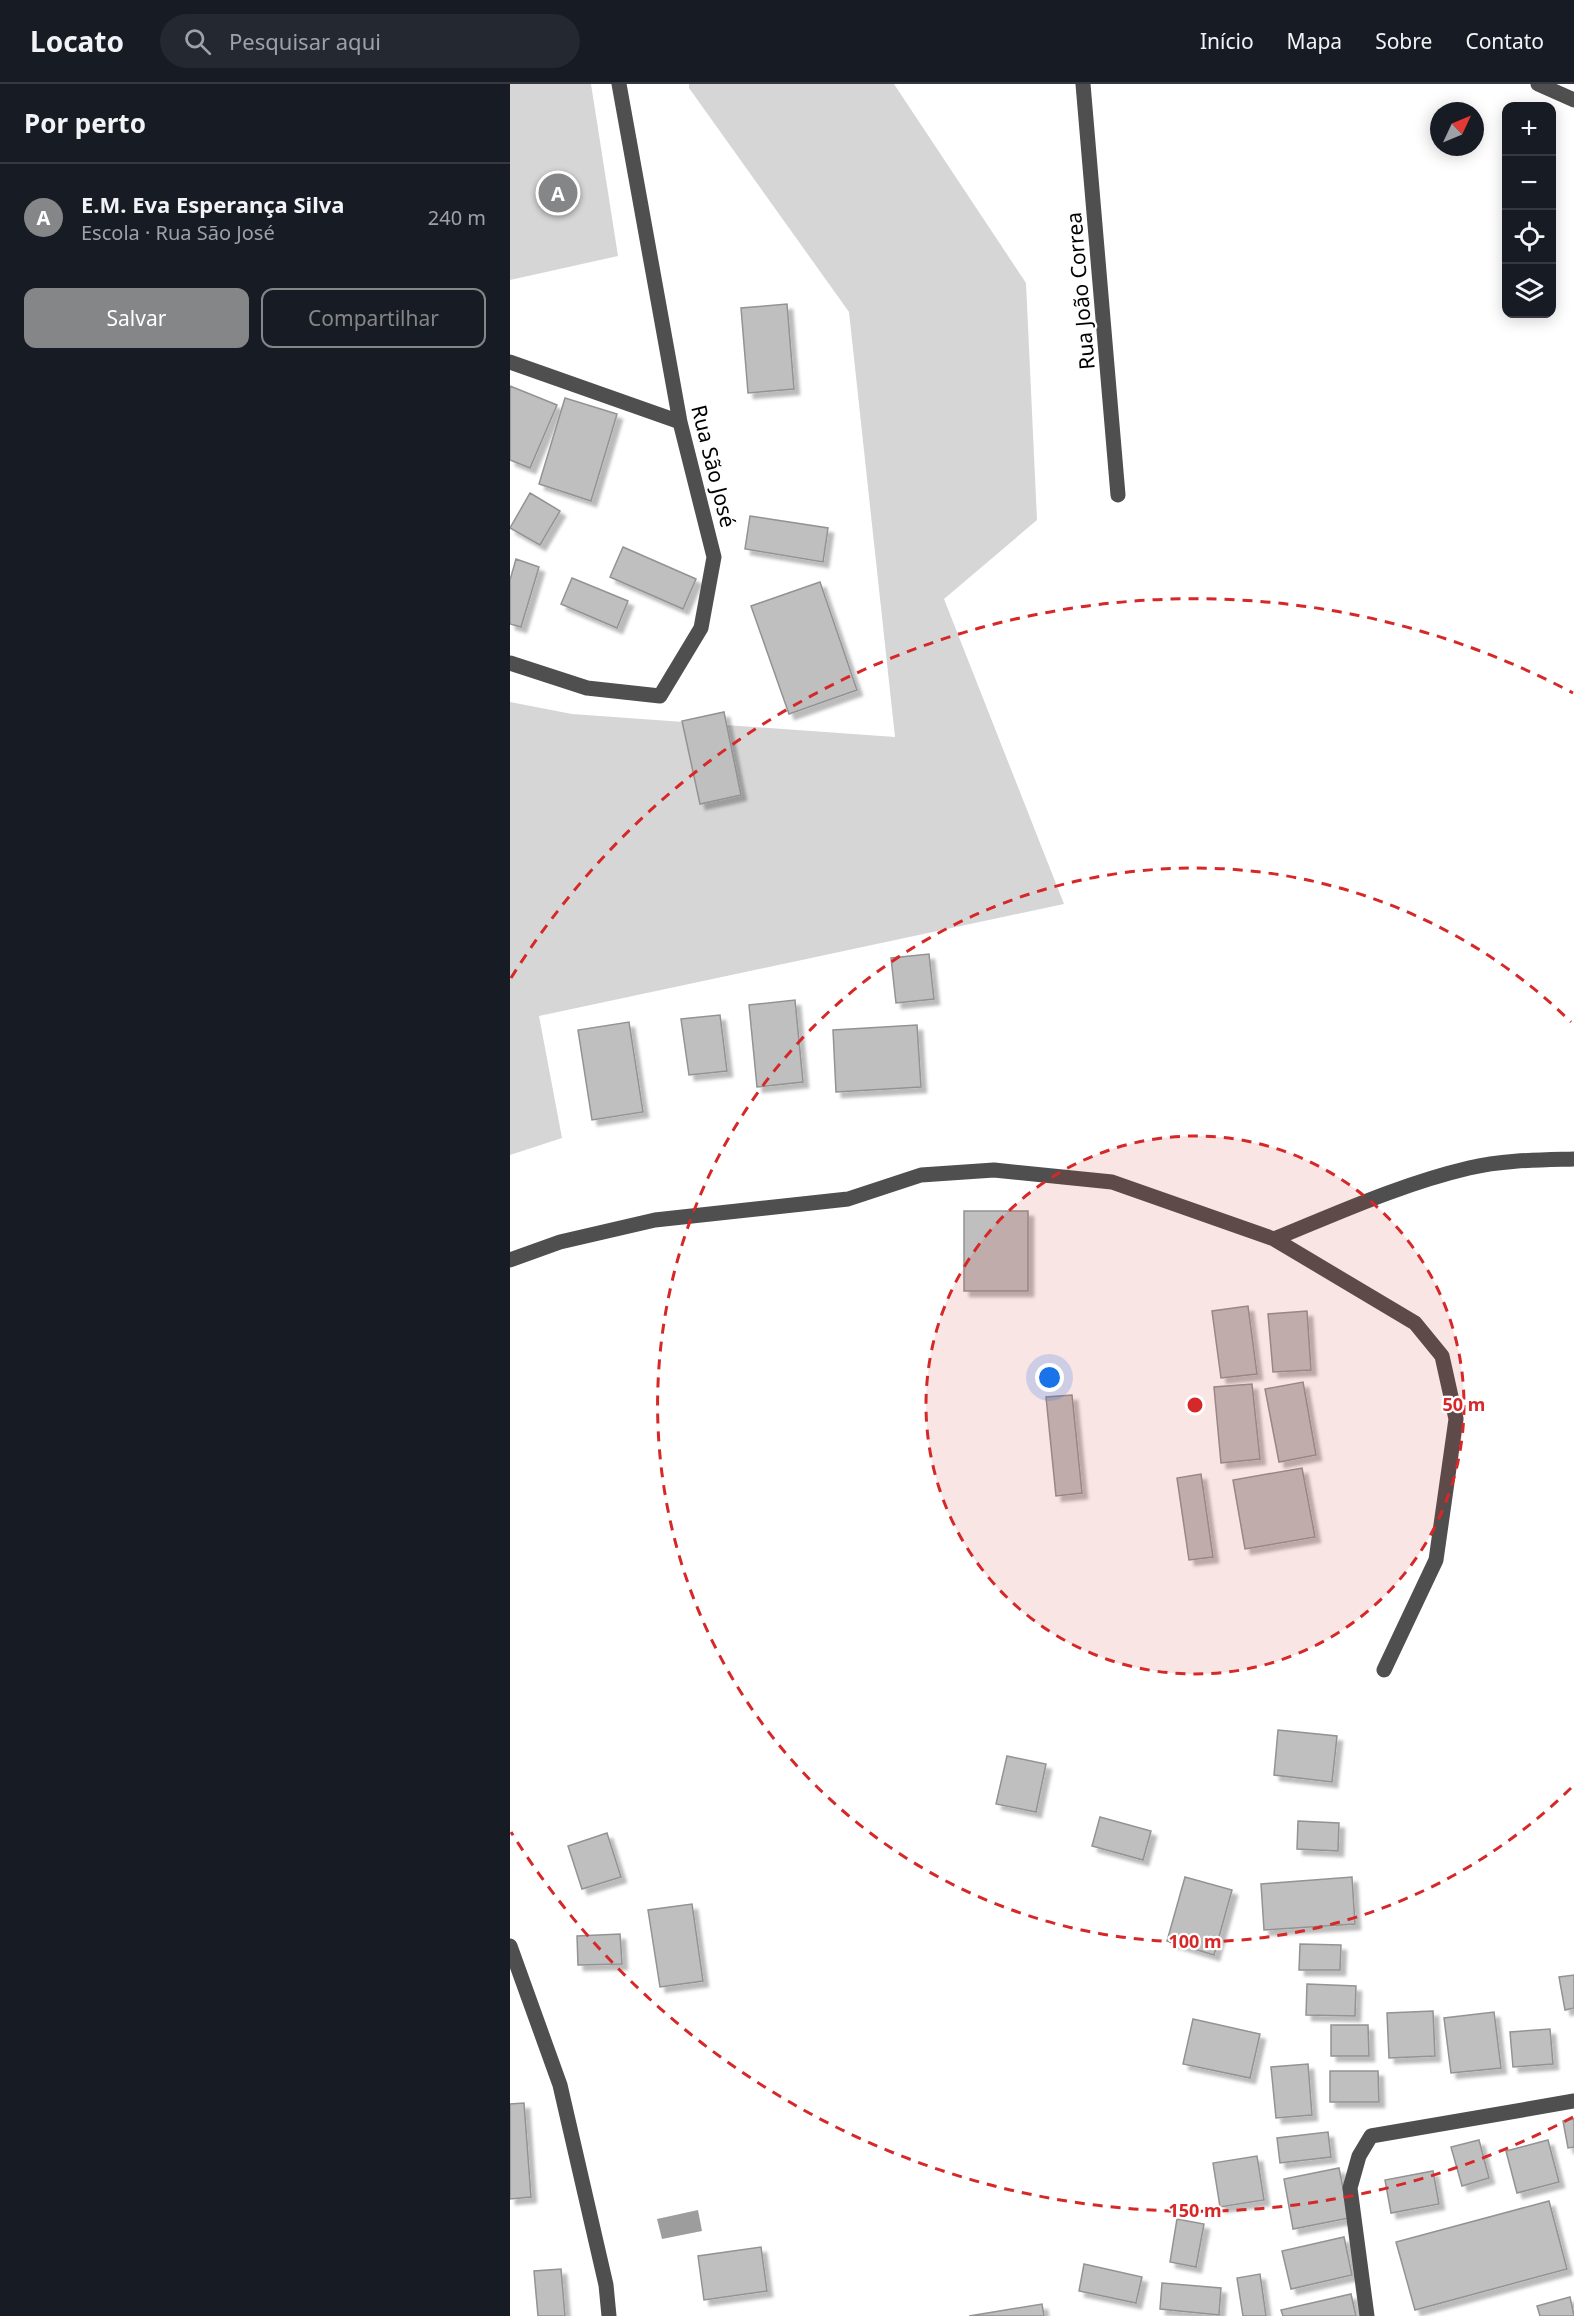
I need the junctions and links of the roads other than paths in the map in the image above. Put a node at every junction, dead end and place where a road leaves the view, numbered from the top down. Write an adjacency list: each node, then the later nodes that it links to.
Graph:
1 (620, 84): 6 (street, Rua São José)
2 (1083, 84): 7 (street, Rua João Correa)
3 (1538, 84): 4 (street)
4 (1574, 100)
5 (510, 362): 6 (street)
6 (680, 422): 8 (street, Rua São José)
7 (1118, 495)
8 (510, 663)
9 (1574, 1160): 10 (street)
10 (1274, 1239): 11 (street); 12 (street)
11 (510, 1260)
12 (1384, 1670)
13 (510, 1946): 15 (street)
14 (1574, 2101): 16 (street)
15 (609, 2316)
16 (1367, 2316)

